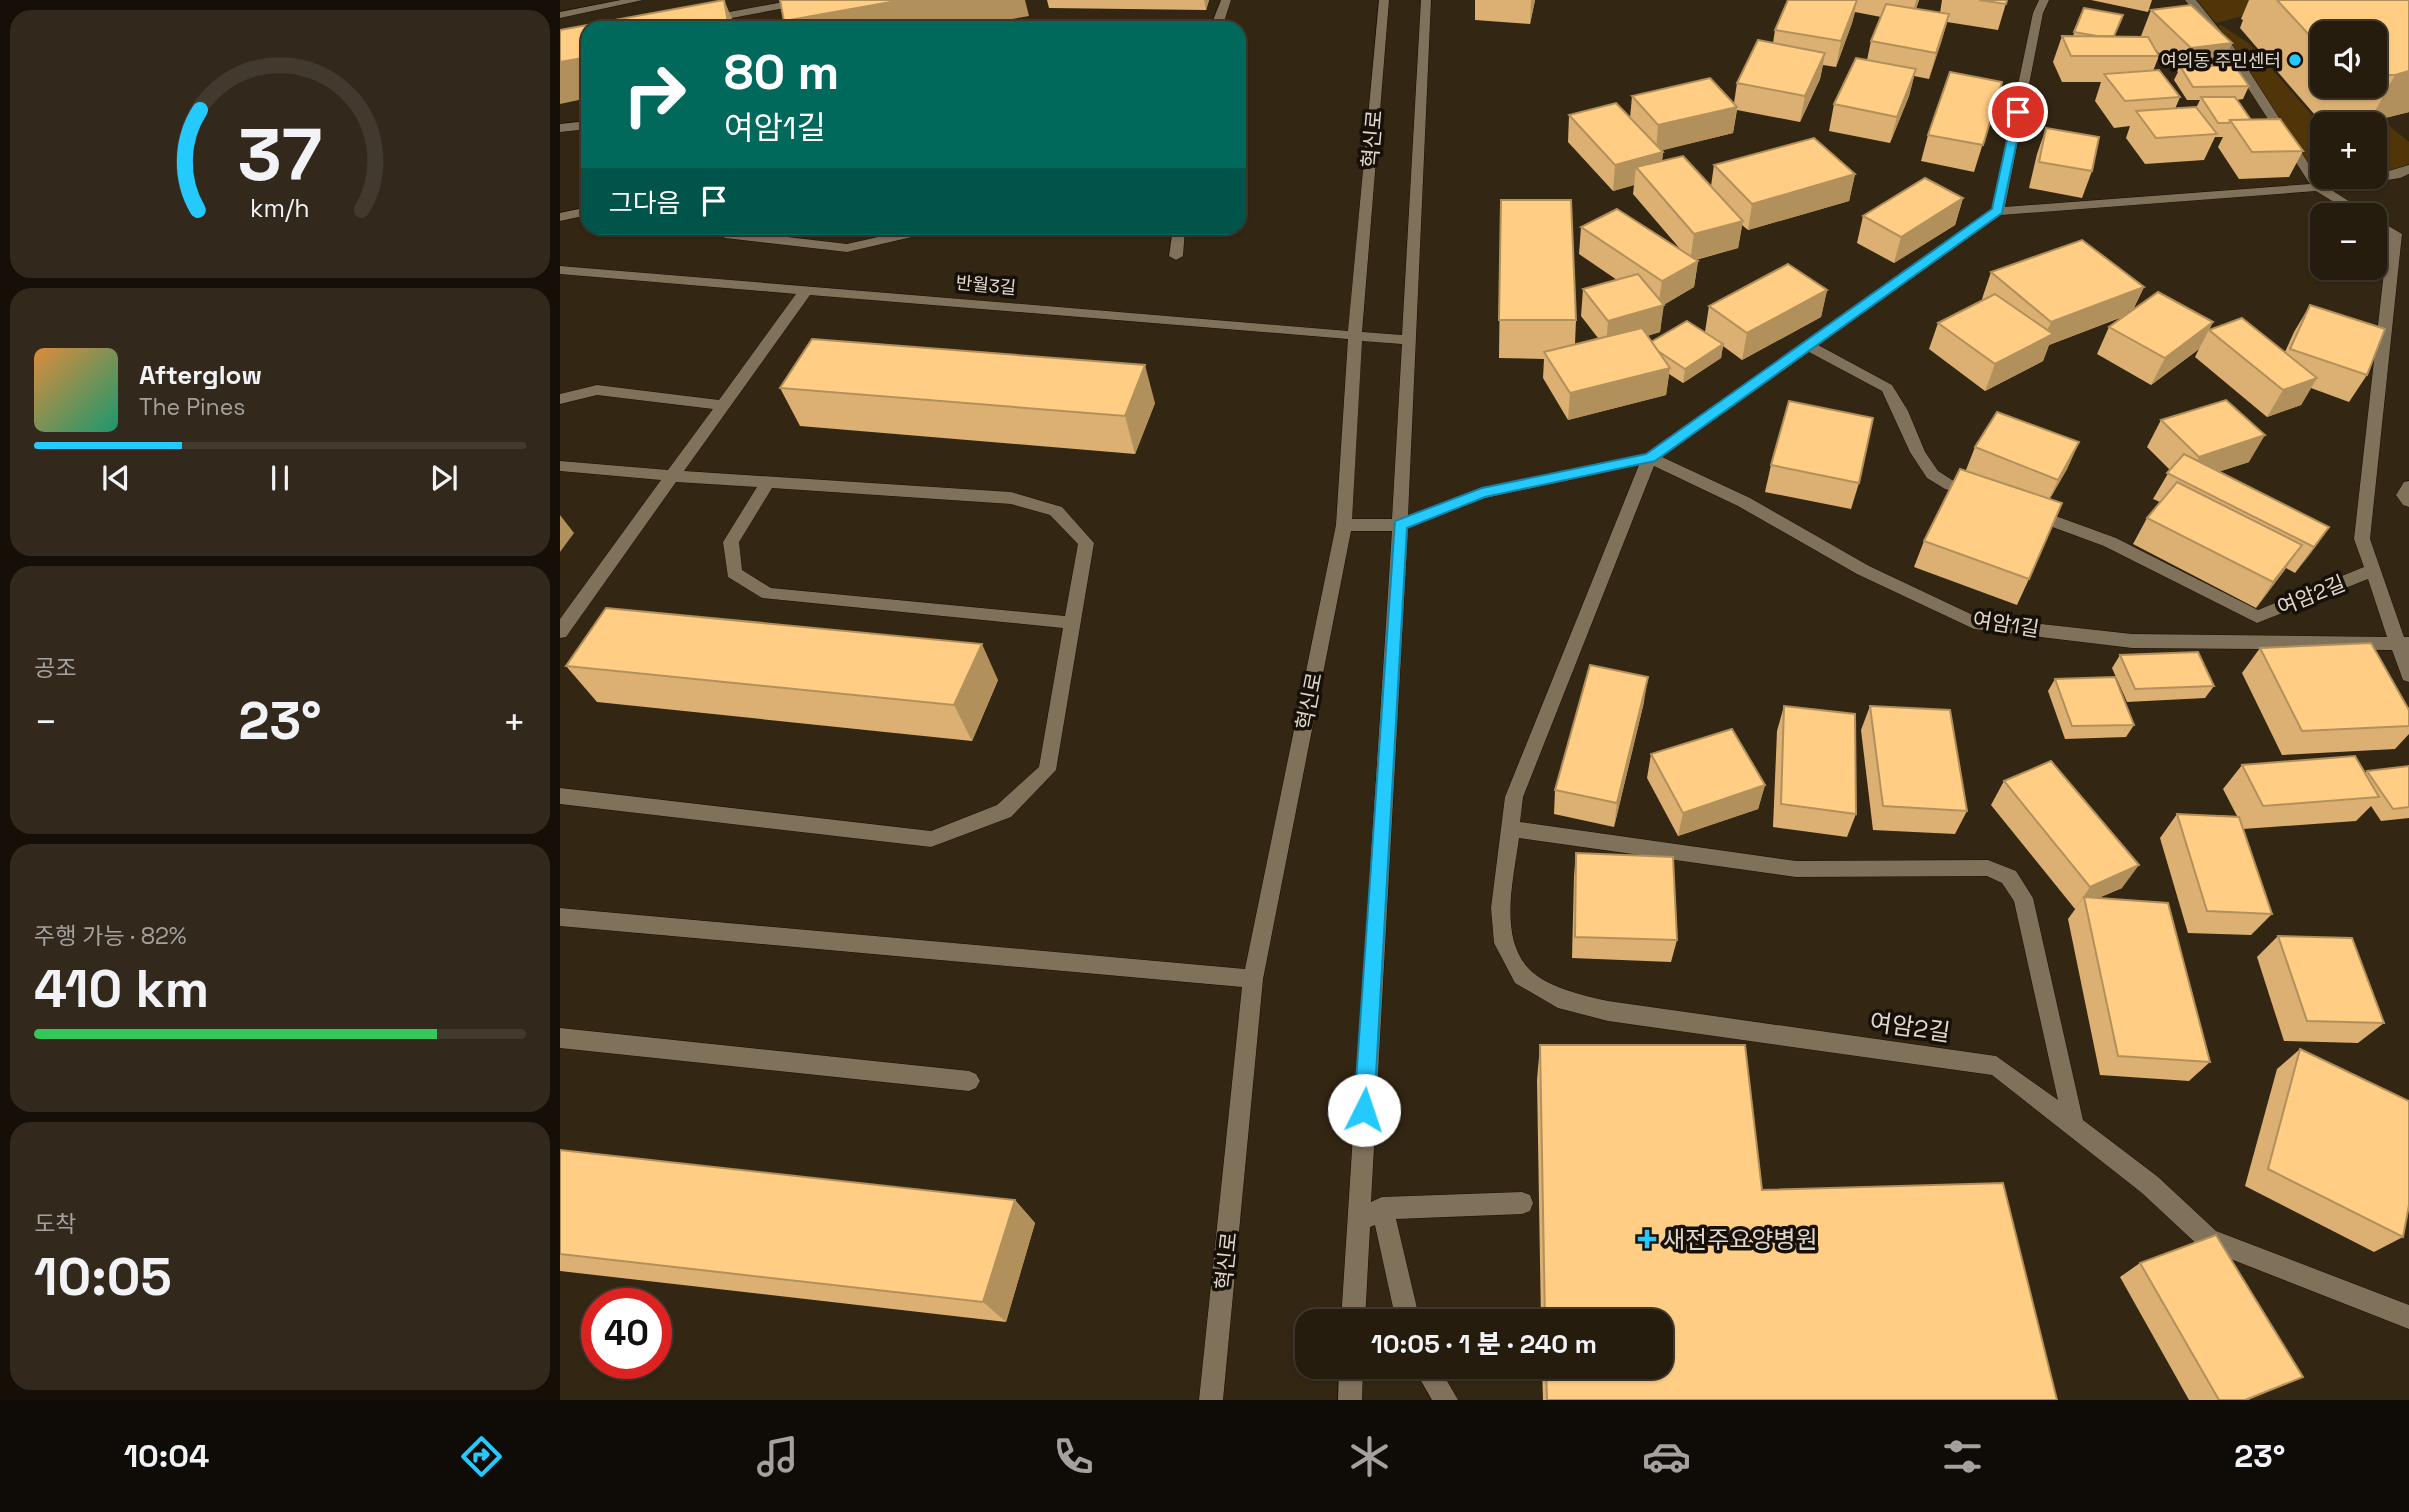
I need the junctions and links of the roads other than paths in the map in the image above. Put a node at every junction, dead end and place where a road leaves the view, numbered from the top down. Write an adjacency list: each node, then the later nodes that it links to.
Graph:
1 (638, 0): 8 (street)
2 (812, 0): 9 (street)
3 (1226, 0): 10 (street)
4 (1384, 0): 29 (street, 혁신로)
5 (1426, 0): 30 (street)
6 (2044, 0): 19 (street)
7 (2190, 0): 14 (street)
8 (560, 15)
9 (712, 21)
10 (1218, 21)
11 (581, 126): 12 (street)
12 (560, 128)
13 (2409, 169): 15 (street)
14 (2310, 175)
15 (2387, 176)
16 (2310, 188): 19 (street)
17 (2321, 189): 18 (street)
18 (2344, 203)
19 (1998, 211): 31 (street)
20 (581, 212): 21 (street)
21 (560, 216)
22 (2387, 229): 44 (street, 여암2길)
23 (734, 235): 24 (street)
24 (903, 235)
25 (1178, 235): 26 (street)
26 (1176, 256)
27 (560, 270): 28 (street, 반월3길)
28 (806, 290): 29 (street, 반월3길); 33 (street)
29 (1355, 334): 30 (street, 반월3길); 42 (street, 혁신로)
30 (1409, 340): 43 (street)
31 (1808, 346): 34 (street); 39 (street)
32 (560, 399): 33 (street)
33 (724, 405): 36 (street)
34 (1650, 458): 43 (street); 47 (street, 여암1길); 50 (street, 여암2길)
35 (560, 466): 36 (street)
36 (673, 476): 37 (street); 46 (street)
37 (767, 482): 45 (street); 45 (street)
38 (2409, 486): 40 (street)
39 (1993, 500)
40 (2409, 501)
41 (2019, 509): 44 (street, 여암2길)
42 (1344, 525): 43 (street); 53 (street, 혁신로)
43 (1400, 525): 59 (street)
44 (2373, 570): 47 (street, 여암2길)
45 (1073, 622): 49 (street)
46 (560, 632)
47 (2404, 644): 48 (street, 여암2길)
48 (2409, 675)
49 (560, 796)
50 (1511, 829): 56 (street, 여암2길); 56 (street)
51 (566, 918): 52 (street); 53 (street)
52 (560, 935)
53 (1253, 979): 65 (street, 혁신로)
54 (560, 1038): 55 (street)
55 (969, 1081)
56 (2074, 1126): 62 (street, 여암2길)
57 (1522, 1203): 58 (street)
58 (1382, 1208): 59 (street); 61 (street)
59 (1357, 1222): 60 (street)
60 (1353, 1309)
61 (1405, 1309)
62 (2409, 1317)
63 (1351, 1379): 66 (street)
64 (1433, 1379): 67 (street)
65 (1211, 1400)
66 (1350, 1400)
67 (1446, 1400)

